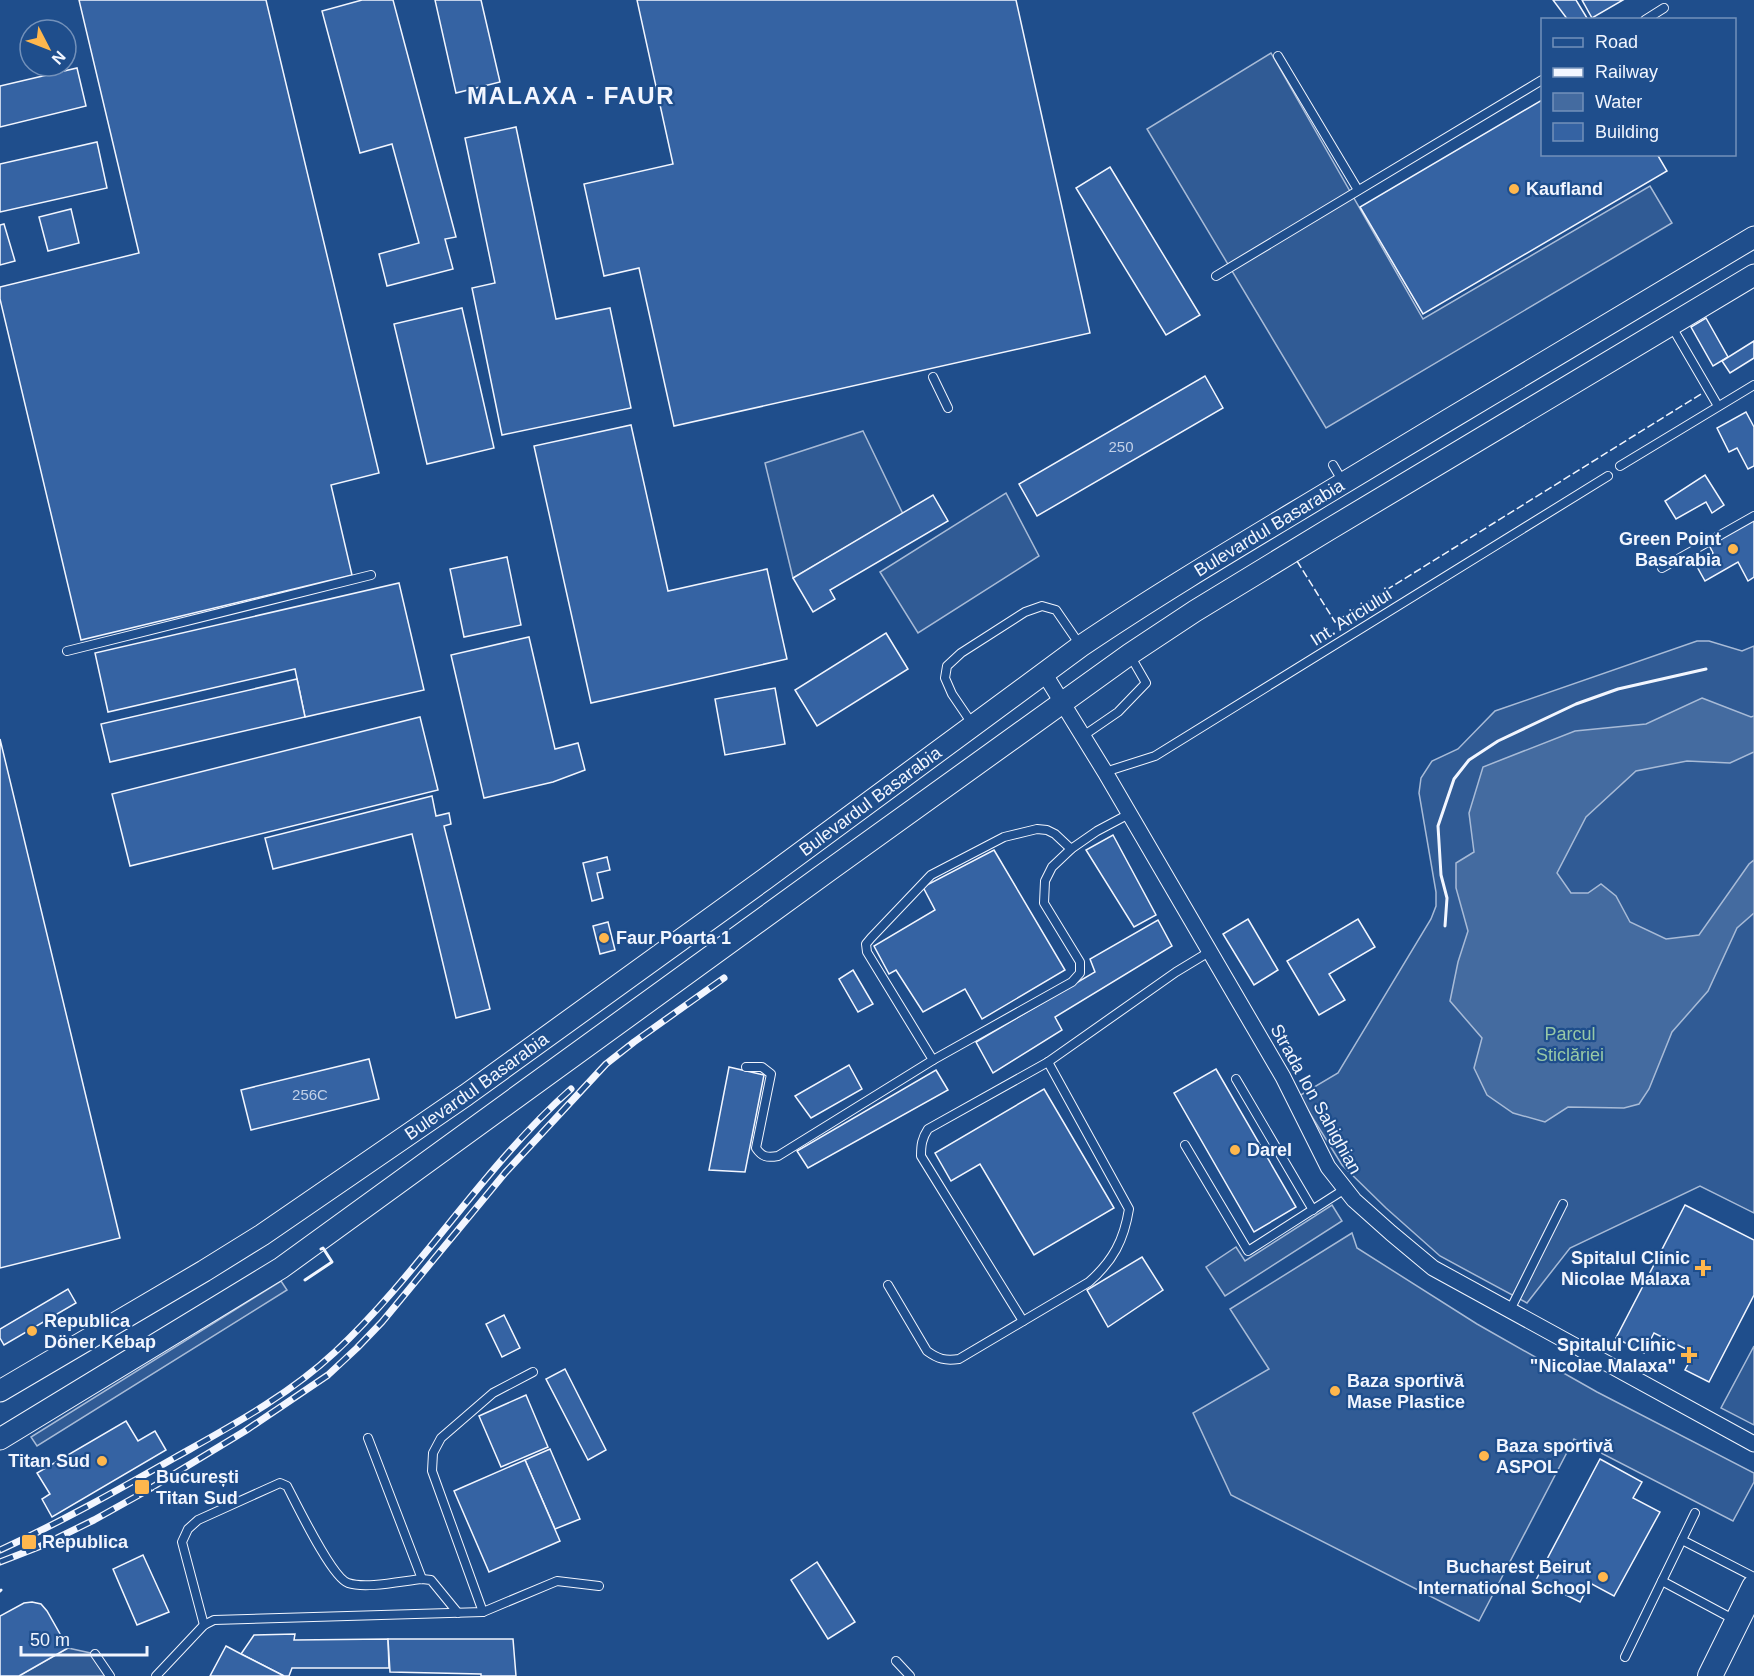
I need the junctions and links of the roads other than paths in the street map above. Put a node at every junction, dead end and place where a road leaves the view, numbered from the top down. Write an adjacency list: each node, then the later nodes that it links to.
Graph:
1 (1664, 8): 2 (lane)
2 (1648, 18)
3 (1278, 56): 5 (lane)
4 (1541, 81): 5 (lane)
5 (1358, 190): 8 (lane)
6 (1754, 237): 19 (main road, Bulevardul Basarabia)
7 (1754, 275): 9 (main road, Bulevardul Basarabia)
8 (1216, 276)
9 (1671, 326): 12 (lane); 21 (main road, Bulevardul Basarabia)
10 (933, 377): 13 (lane)
11 (1754, 385): 12 (lane)
12 (1718, 406): 14 (lane)
13 (948, 408)
14 (1620, 466)
15 (1608, 476): 26 (lane, Int. Ariciului)
16 (1754, 516): 17 (lane)
17 (1662, 568)
18 (371, 575): 20 (lane)
19 (1081, 646): 22 (main road, Bulevardul Basarabia); 24 (lane)
20 (67, 651)
21 (1130, 654): 23 (main road, Bulevardul Basarabia); 25 (lane)
22 (1044, 673): 23 (street, Strada Ion Sahighian); 24 (main road, Bulevardul Basarabia)
23 (1062, 702): 25 (street, Strada Ion Sahighian); 44 (main road, Bulevardul Basarabia)
24 (973, 725): 42 (main road, Bulevardul Basarabia)
25 (1083, 736): 26 (street, Strada Ion Sahighian)
26 (1105, 772): 27 (street, Strada Ion Sahighian)
27 (1129, 814): 28 (lane); 29 (street, Strada Ion Sahighian)
28 (1071, 849): 30 (lane); 30 (lane)
29 (1209, 952): 31 (lane); 35 (street, Strada Ion Sahighian)
30 (933, 1060): 32 (lane)
31 (1048, 1062): 40 (lane); 40 (lane)
32 (746, 1068)
33 (1236, 1079): 37 (lane)
34 (1185, 1145): 37 (lane)
35 (1345, 1190): 37 (lane); 39 (street, Strada Ion Sahighian)
36 (1563, 1204): 39 (lane)
37 (1313, 1210)
38 (888, 1284): 40 (lane)
39 (1510, 1310): 45 (street, Strada Ion Sahighian)
40 (1023, 1321)
41 (533, 1372): 53 (lane)
42 (0, 1391)
43 (368, 1438): 49 (lane)
44 (0, 1439)
45 (1754, 1444)
46 (1695, 1513): 47 (lane)
47 (1682, 1540): 48 (lane); 50 (lane)
48 (1754, 1577)
49 (422, 1579): 54 (lane); 56 (lane)
50 (1662, 1581): 55 (lane); 58 (lane)
51 (599, 1586): 53 (lane)
52 (1754, 1587): 55 (main road)
53 (483, 1612): 54 (lane)
54 (458, 1613): 56 (lane)
55 (1737, 1622): 63 (main road)
56 (204, 1624): 61 (lane)
57 (95, 1654): 60 (lane)
58 (1625, 1657)
59 (896, 1661): 62 (lane)
60 (110, 1676)
61 (156, 1676)
62 (910, 1676)
63 (1710, 1676)

